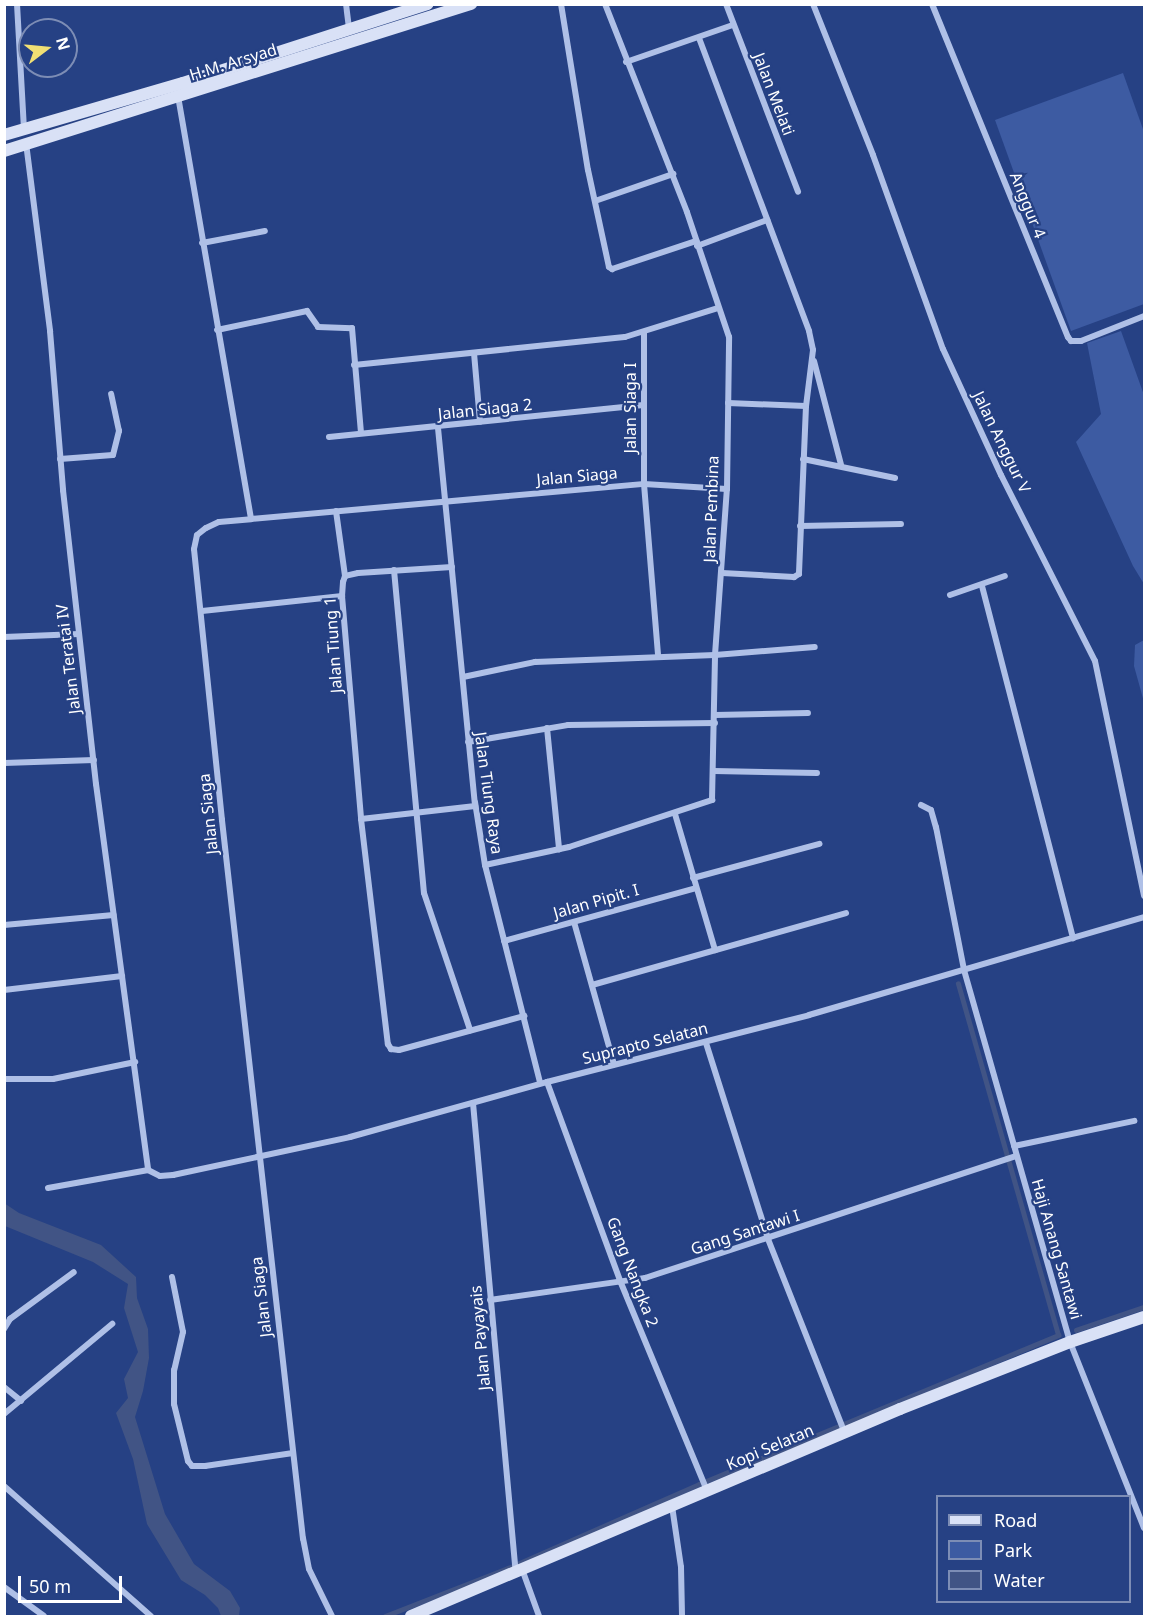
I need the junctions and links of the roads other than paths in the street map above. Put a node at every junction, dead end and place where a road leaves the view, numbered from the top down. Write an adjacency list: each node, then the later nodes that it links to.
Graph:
1 (17, 4): 15 (street)
2 (346, 4): 11 (street)
3 (428, 4): 11 (street, H.M. Arsyad)
4 (471, 4): 14 (street, H.M. Arsyad)
5 (561, 4): 21 (street)
6 (605, 4): 13 (street, Jalan Pembina)
7 (726, 4): 10 (street, Jalan Melati)
8 (813, 4): 86 (street, Jalan Anggur V)
9 (933, 4): 27 (street, Anggur 4)
10 (733, 25): 12 (street); 20 (street, Jalan Melati)
11 (349, 28): 15 (street, H.M. Arsyad)
12 (699, 38): 13 (street); 22 (street)
13 (626, 62): 19 (street, Jalan Pembina)
14 (178, 96): 17 (street, H.M. Arsyad); 24 (street)
15 (24, 129): 16 (street, H.M. Arsyad)
16 (4, 135)
17 (26, 144): 18 (street, H.M. Arsyad); 41 (street, Jalan Teratai IV)
18 (4, 151)
19 (673, 174): 21 (street); 25 (street, Jalan Pembina)
20 (798, 192)
21 (595, 201): 25 (street)
22 (767, 220): 25 (street); 31 (street)
23 (264, 231): 24 (street)
24 (202, 243): 28 (street)
25 (696, 243): 26 (street, Jalan Pembina)
26 (718, 308): 29 (street); 34 (street, Jalan Pembina)
27 (1144, 316)
28 (217, 330): 32 (street); 49 (street)
29 (644, 332): 30 (street); 35 (street, Jalan Siaga I)
30 (474, 353): 32 (street); 37 (street)
31 (813, 357): 36 (street); 43 (street)
32 (354, 365): 39 (street)
33 (111, 394): 41 (street)
34 (728, 403): 36 (street); 46 (street, Jalan Pembina)
35 (643, 405): 37 (street, Jalan Siaga 2); 45 (street, Jalan Siaga I)
36 (806, 406): 42 (street)
37 (480, 422): 38 (street, Jalan Siaga 2)
38 (438, 428): 39 (street, Jalan Siaga 2); 47 (street, Jalan Tiung Raya)
39 (361, 433): 40 (street, Jalan Siaga 2)
40 (329, 437)
41 (60, 459): 61 (street, Jalan Teratai IV)
42 (803, 459): 43 (street); 51 (street)
43 (841, 465): 44 (street)
44 (895, 478)
45 (644, 484): 46 (street, Jalan Siaga); 47 (street, Jalan Siaga); 64 (street, Jalan Siaga I)
46 (727, 489): 54 (street, Jalan Pembina)
47 (447, 501): 48 (street, Jalan Siaga); 52 (street, Jalan Tiung Raya)
48 (336, 511): 49 (street, Jalan Siaga); 55 (street)
49 (251, 519): 60 (street, Jalan Siaga)
50 (901, 524): 51 (street)
51 (800, 526): 54 (street)
52 (452, 567): 53 (street, Jalan Tiung 1); 66 (street, Jalan Tiung Raya)
53 (394, 570): 55 (street, Jalan Tiung 1); 78 (street)
54 (722, 573): 65 (street, Jalan Pembina)
55 (345, 576): 59 (street, Jalan Tiung 1)
56 (1005, 576): 57 (street)
57 (981, 586): 58 (street); 92 (street)
58 (950, 595)
59 (342, 596): 60 (street); 80 (street, Jalan Tiung 1)
60 (202, 611): 109 (street, Jalan Siaga)
61 (79, 634): 62 (street); 72 (street, Jalan Teratai IV)
62 (4, 637)
63 (815, 648): 65 (street)
64 (658, 655): 65 (street); 66 (street)
65 (716, 655): 68 (street, Jalan Pembina)
66 (463, 676): 71 (street, Jalan Tiung Raya)
67 (808, 713): 68 (street)
68 (715, 715): 69 (street, Jalan Pembina)
69 (715, 723): 70 (street); 74 (street, Jalan Pembina)
70 (547, 728): 71 (street); 82 (street)
71 (468, 742): 77 (street, Jalan Tiung Raya)
72 (94, 760): 73 (street); 88 (street, Jalan Teratai IV)
73 (4, 763)
74 (714, 771): 75 (street); 79 (street, Jalan Pembina)
75 (817, 773)
76 (921, 805): 95 (street, Haji Anang Santawi)
77 (476, 806): 78 (street); 83 (street, Jalan Tiung Raya)
78 (415, 812): 80 (street); 100 (street)
79 (675, 814): 82 (street, Jalan Pembina); 84 (street)
80 (361, 819): 100 (street, Jalan Tiung 1)
81 (819, 843): 84 (street)
82 (559, 849): 83 (street, Jalan Pembina)
83 (485, 865): 93 (street, Jalan Tiung Raya)
84 (693, 878): 85 (street)
85 (696, 888): 90 (street, Jalan Pipit. I); 94 (street)
86 (1144, 896)
87 (846, 913): 94 (street)
88 (114, 915): 91 (street); 96 (street, Jalan Teratai IV)
89 (1144, 917): 92 (street, Suprapto Selatan)
90 (574, 922): 93 (street, Jalan Pipit. I); 97 (street)
91 (4, 925)
92 (1073, 938): 95 (street, Suprapto Selatan)
93 (504, 941): 99 (street, Jalan Tiung Raya)
94 (715, 950): 97 (street)
95 (964, 970): 101 (street, Suprapto Selatan); 108 (street, Haji Anang Santawi)
96 (122, 976): 98 (street); 102 (street, Jalan Teratai IV)
97 (592, 985): 103 (street)
98 (4, 990)
99 (524, 1016): 100 (street); 105 (street, Jalan Tiung Raya)
100 (470, 1030)
101 (706, 1042): 103 (street, Suprapto Selatan); 113 (street)
102 (135, 1062): 104 (street); 111 (street, Jalan Teratai IV)
103 (614, 1064): 105 (street, Suprapto Selatan)
104 (4, 1079)
105 (543, 1082): 106 (street, Suprapto Selatan); 116 (street, Gang Nangka 2)
106 (473, 1102): 109 (street, Suprapto Selatan); 117 (street, Jalan Payayais)
107 (1134, 1121): 108 (street)
108 (1014, 1146): 110 (street, Haji Anang Santawi)
109 (259, 1157): 111 (street, Suprapto Selatan); 127 (street, Jalan Siaga)
110 (1015, 1157): 113 (street, Gang Santawi I); 122 (street, Haji Anang Santawi)
111 (148, 1170): 112 (street, Suprapto Selatan)
112 (48, 1188)
113 (768, 1239): 116 (street, Gang Santawi I); 126 (street)
114 (74, 1272): 118 (street)
115 (172, 1277): 127 (street)
116 (621, 1283): 117 (street, Gang Santawi I); 129 (street, Gang Nangka 2)
117 (490, 1300): 134 (street, Jalan Payayais)
118 (8, 1317): 121 (street)
119 (1144, 1317): 122 (street, Kopi Selatan)
120 (112, 1324): 124 (street)
121 (4, 1329)
122 (1070, 1342): 126 (street, Kopi Selatan); 131 (street, Haji Anang Santawi)
123 (4, 1387): 124 (street)
124 (21, 1401): 125 (street)
125 (4, 1414)
126 (843, 1430): 129 (street, Kopi Selatan)
127 (293, 1453): 138 (street, Jalan Siaga)
128 (4, 1486): 137 (street)
129 (705, 1487): 132 (street, Kopi Selatan)
130 (1131, 1495): 133 (street, Haji Anang Santawi)
131 (1131, 1495)
132 (672, 1506): 134 (street, Kopi Selatan); 141 (street)
133 (1144, 1528)
134 (517, 1567): 139 (street, Kopi Selatan); 140 (street, Jalan Payayais)
135 (4, 1587): 136 (street)
136 (44, 1617)
137 (151, 1617)
138 (332, 1617)
139 (411, 1617)
140 (539, 1617)
141 (682, 1617)

